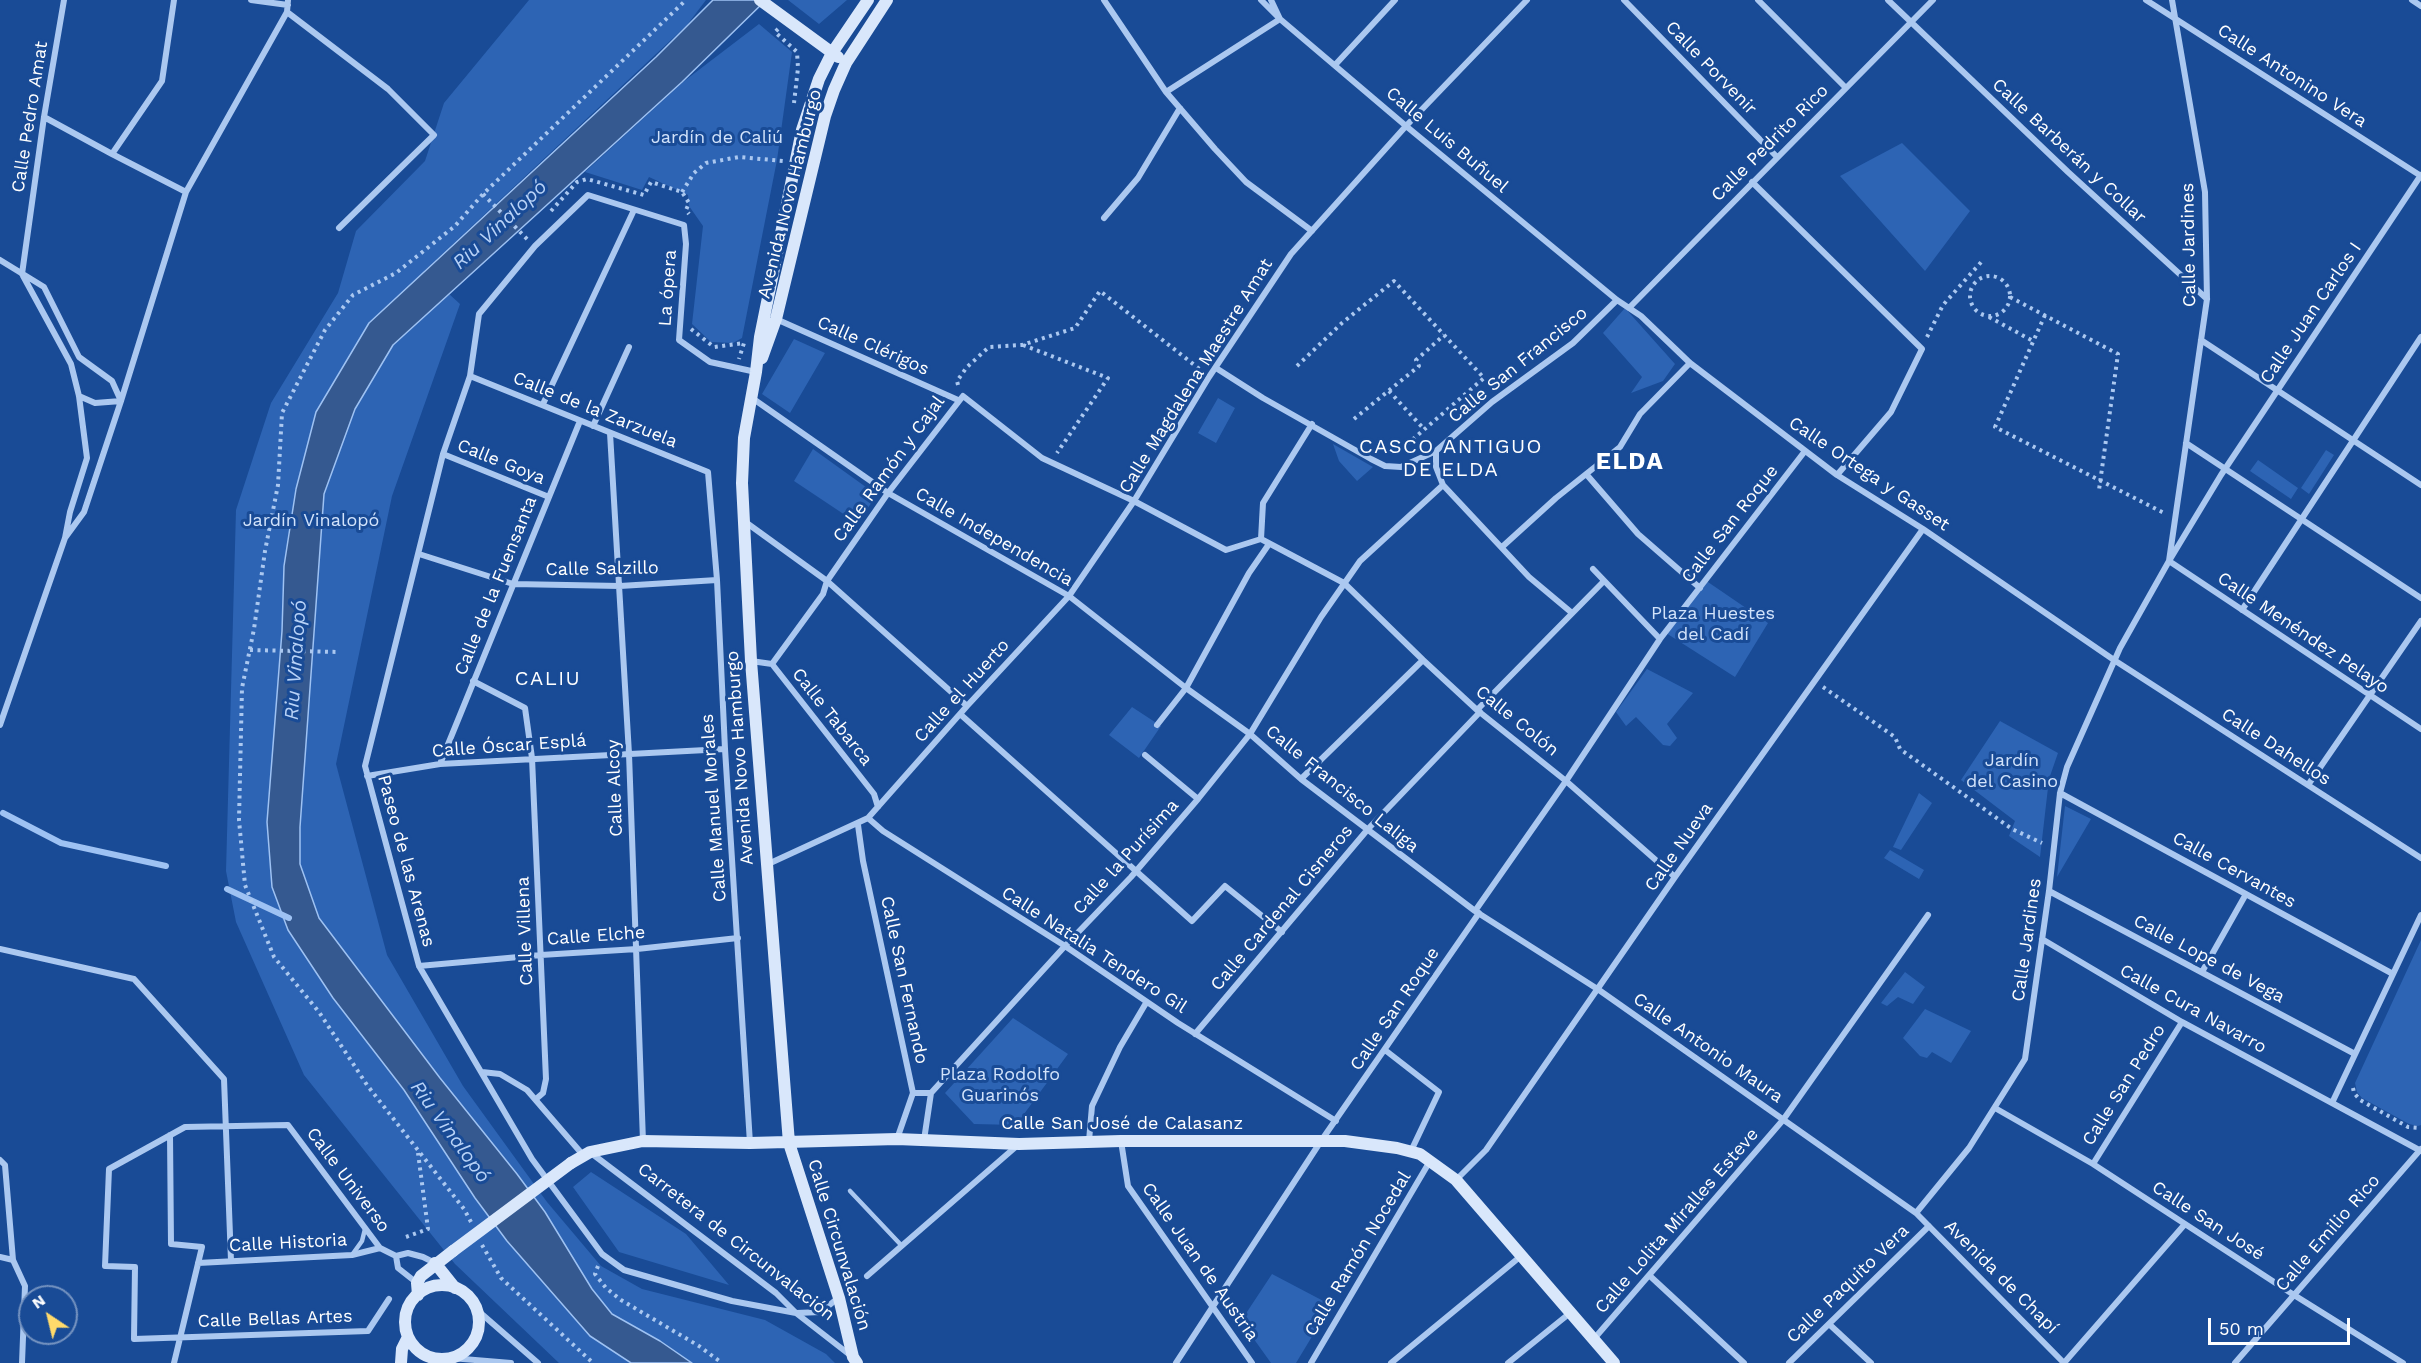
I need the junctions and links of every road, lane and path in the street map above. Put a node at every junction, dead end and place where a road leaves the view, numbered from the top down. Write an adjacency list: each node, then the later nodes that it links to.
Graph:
1 (64, 0): 33 (street, Calle Pedro Amat)
2 (174, 0): 35 (street)
3 (251, 0): 20 (street)
4 (686, 0): 42 (path)
5 (760, 0): 24 (street)
6 (868, 0): 26 (street, Avenida Novo Hamburgo)
7 (887, 0): 27 (street, Avenida Novo Hamburgo)
8 (1104, 0): 30 (street)
9 (1261, 0): 22 (street, Calle Luis Buñuel)
10 (1271, 0): 22 (street)
11 (1395, 0): 28 (street)
12 (1527, 0): 34 (street, Calle Magdalena Maestre Amat)
13 (1624, 0): 36 (street, Calle Porvenir)
14 (1758, 0): 29 (street)
15 (1888, 0): 25 (street, Calle Barberán y Collar)
16 (1934, 0): 25 (street, Calle Pedrito Rico)
17 (2146, 0): 23 (street, Calle Antonino Vera)
18 (2172, 0): 23 (street, Calle Jardines)
19 (2412, 0): 21 (street)
20 (288, 6): 40 (street); 48 (street)
21 (2421, 6)
22 (1280, 19): 28 (street, Calle Luis Buñuel); 30 (street)
23 (2176, 20): 38 (street, Calle Antonino Vera); 59 (street, Calle Jardines)
24 (789, 23): 26 (street); 32 (path)
25 (1911, 23): 29 (street, Calle Pedrito Rico); 59 (street, Calle Barberán y Collar)
26 (832, 52): 27 (street); 77 (street, Avenida Novo Hamburgo)
27 (846, 63): 64 (street, Avenida Novo Hamburgo)
28 (1335, 65): 34 (street, Calle Luis Buñuel)
29 (1846, 88): 36 (street, Calle Pedrito Rico)
30 (1166, 92): 31 (street)
31 (1180, 108): 46 (street); 50 (street)
32 (792, 114)
33 (44, 117): 35 (street); 55 (street, Calle Pedro Amat)
34 (1406, 126): 50 (street, Calle Magdalena Maestre Amat); 60 (street, Calle Luis Buñuel)
35 (112, 154): 40 (street)
36 (1777, 157): 39 (street, Calle Pedrito Rico)
37 (777, 160): 41 (path)
38 (2421, 176): 81 (street, Calle Juan Carlos I)
39 (1752, 182): 61 (street, Calle Pedrito Rico); 72 (street)
40 (186, 192): 85 (street)
41 (682, 192): 44 (path); 45 (path)
42 (483, 194): 51 (path); 137 (path)
43 (634, 210): 47 (street, Paseo de las Arenas); 78 (street, Paseo de las Arenas); 86 (street)
44 (548, 214)
45 (691, 217)
46 (1104, 218)
47 (684, 225): 75 (street, La ópera)
48 (339, 228)
49 (534, 230): 52 (path)
50 (1312, 231): 76 (street, Calle Magdalena Maestre Amat)
51 (522, 234)
52 (526, 238)
53 (0, 260): 55 (street)
54 (1983, 260): 56 (path)
55 (22, 274): 82 (street); 85 (street)
56 (1963, 282): 57 (path); 72 (path)
57 (1972, 288): 58 (path); 62 (path)
58 (2010, 297): 62 (path); 63 (path)
59 (2207, 299): 68 (street, Calle Jardines)
60 (1617, 300): 61 (street, Calle Ortega y Gasset); 96 (street, Calle San Francisco)
61 (1629, 308): 73 (street, Calle Ortega y Gasset)
62 (1985, 315): 69 (path)
63 (2045, 315): 69 (path); 104 (path)
64 (776, 319): 77 (street, Avenida Novo Hamburgo); 84 (street, Calle Clérigos)
65 (689, 327): 75 (path)
66 (1444, 335): 74 (path); 80 (path); 91 (path)
67 (2421, 337): 93 (street)
68 (2201, 340): 81 (street); 94 (street, Calle Jardines)
69 (2033, 341): 104 (path)
70 (1022, 345): 79 (path, Calle Ramón y Cajal); 84 (path, Calle Ramón y Cajal); 99 (path)
71 (629, 347): 90 (street)
72 (1922, 349): 103 (street)
73 (1690, 363): 97 (street, Calle Ortega y Gasset); 102 (street)
74 (1297, 366)
75 (736, 368): 77 (street, La ópera)
76 (1215, 368): 79 (street, Calle Magdalena Maestre Amat); 89 (street, Calle San Francisco)
77 (756, 372): 83 (street, Avenida Novo Hamburgo)
78 (470, 376): 86 (street, Calle de la Zarzuela); 98 (street, Paseo de las Arenas)
79 (1209, 377): 110 (street, Calle Magdalena Maestre Amat)
80 (1389, 391): 87 (path); 91 (path)
81 (2277, 391): 93 (street); 100 (street, Calle Juan Carlos I)
82 (79, 396): 85 (street); 117 (street)
83 (752, 398): 108 (street, Calle Independencia); 114 (street, Avenida Novo Hamburgo)
84 (960, 398): 99 (street, Calle Clérigos); 108 (street, Calle Ramón y Cajal)
85 (121, 402): 117 (street)
86 (543, 404): 88 (street, Calle de la Zarzuela)
87 (1354, 419)
88 (580, 421): 90 (street, Calle de la Zarzuela); 109 (street, Calle de la Fuensanta)
89 (1312, 424): 96 (street, Calle San Francisco); 118 (street)
90 (593, 426): 92 (street, Calle de la Zarzuela)
91 (1424, 429): 95 (path)
92 (610, 433): 101 (street, Calle de la Zarzuela); 129 (street, Calle Alcoy)
93 (2353, 441): 106 (street); 113 (street)
94 (2186, 443): 100 (street); 122 (street, Calle Jardines)
95 (1405, 446)
96 (1436, 451): 105 (street)
97 (1805, 451): 103 (street, Calle Ortega y Gasset); 130 (street, Calle San Roque)
98 (443, 454): 109 (street, Calle Goya); 121 (street, Paseo de las Arenas)
99 (1051, 462): 110 (street, Calle Clérigos)
100 (2226, 469): 113 (street); 122 (street, Calle Jardines)
101 (708, 472): 124 (street, Calle Manuel Morales)
102 (1587, 475): 120 (street); 130 (street)
103 (1837, 475): 116 (street, Calle Ortega y Gasset)
104 (2100, 481): 107 (path); 112 (path)
105 (1443, 485): 120 (street); 127 (street, Calle la Purísima)
106 (2421, 485)
107 (2099, 490)
108 (888, 493): 125 (street, Calle Ramón y Cajal); 131 (street, Calle Independencia)
109 (549, 497): 128 (street, Calle de la Fuensanta)
110 (1134, 501): 118 (street, Calle Clérigos); 131 (street, Calle Magdalena Maestre Amat)
111 (2168, 502): 112 (path)
112 (2165, 513): 115 (path)
113 (2301, 518): 132 (street); 133 (street)
114 (744, 521): 125 (street); 141 (street, Avenida Novo Hamburgo)
115 (2162, 525)
116 (1923, 529): 140 (street, Calle Ortega y Gasset); 144 (street, Calle Nueva)
117 (65, 538): 150 (street)
118 (1261, 539): 119 (street, Calle Colón)
119 (1269, 544): 127 (street, Calle Colón); 145 (street)
120 (1502, 547): 134 (street)
121 (419, 554): 128 (street, Calle Salzillo); 159 (street, Paseo de las Arenas)
122 (2169, 561): 133 (street, Calle Menéndez Pelayo); 140 (street, Calle Jardines)
123 (1593, 569): 126 (street)
124 (717, 580): 129 (street, Calle Salzillo); 154 (street, Calle Manuel Morales)
125 (827, 581): 142 (street, Calle Ramón y Cajal); 147 (street)
126 (1604, 581): 134 (street, Calle Cardenal Cisneros); 136 (street)
127 (1344, 583): 139 (street, Calle Colón); 153 (street, Calle la Purísima)
128 (513, 584): 129 (street, Calle Salzillo); 143 (street, Calle de la Fuensanta)
129 (620, 586): 155 (street, Calle Alcoy)
130 (1700, 588): 136 (street, Calle San Roque)
131 (1069, 596): 145 (street, Calle Independencia); 147 (street, Calle el Huerto)
132 (2421, 598)
133 (2242, 610): 146 (street, Calle Menéndez Pelayo)
134 (1572, 613): 148 (street, Calle Cardenal Cisneros)
135 (2421, 621): 146 (street)
136 (1660, 639): 161 (street, Calle San Roque)
137 (250, 650): 138 (path); 219 (path)
138 (339, 652)
139 (1423, 660): 148 (street, Calle Colón); 160 (street)
140 (2114, 660): 162 (street, Calle Dahellos); 163 (street, Calle Jardines)
141 (751, 661): 142 (street, Calle Tabarca); 171 (street, Avenida Novo Hamburgo)
142 (772, 664): 165 (street, Calle Tabarca)
143 (473, 681): 157 (street, Calle Villena); 158 (street, Calle de la Fuensanta)
144 (1815, 682): 169 (path); 173 (street, Calle Nueva)
145 (1186, 688): 151 (street); 153 (street, Calle Francisco Laliga)
146 (2370, 695): 152 (street, Calle Menéndez Pelayo); 162 (street)
147 (966, 706): 149 (street, Calle el Huerto)
148 (1479, 711): 161 (street, Calle Colón); 168 (street, Calle Cardenal Cisneros)
149 (960, 714): 165 (street, Calle el Huerto); 172 (street)
150 (0, 725)
151 (1157, 725)
152 (2421, 729)
153 (1250, 734): 160 (street, Calle Francisco Laliga); 164 (street, Calle la Purísima)
154 (724, 749): 155 (street, Calle Óscar Esplá); 181 (street, Calle Manuel Morales)
155 (629, 754): 157 (street, Calle Óscar Esplá); 185 (street, Calle Alcoy)
156 (1145, 755): 164 (street)
157 (532, 758): 158 (street, Calle Óscar Esplá); 186 (street, Calle Villena)
158 (440, 764): 159 (street, Calle Óscar Esplá)
159 (367, 776): 187 (street, Paseo de las Arenas)
160 (1301, 779): 168 (street, Calle Francisco Laliga)
161 (1566, 781): 173 (street, Calle Colón); 176 (street, Calle San Roque)
162 (2308, 785): 170 (street, Calle Dahellos)
163 (2060, 793): 169 (street, Calle Jardines); 175 (street, Calle Cervantes)
164 (1198, 800): 172 (street, Calle la Purísima)
165 (878, 807): 166 (street, Calle el Huerto)
166 (868, 819): 167 (street, Calle el Huerto); 183 (street, Calle Natalia Tendero Gil)
167 (858, 825): 171 (street, Calle el Huerto); 198 (street, Calle San Fernando)
168 (1368, 829): 176 (street, Calle Francisco Laliga); 180 (street, Calle Cardenal Cisneros)
169 (2054, 846): 174 (street, Calle Jardines)
170 (2421, 858)
171 (766, 865): 215 (street, Avenida Novo Hamburgo)
172 (1136, 872): 180 (street); 183 (street, Calle la Purísima)
173 (1675, 877): 190 (street, Calle Nueva)
174 (2049, 891): 182 (street, Calle Jardines); 188 (street, Calle Lope de Vega)
175 (2246, 894): 188 (street); 189 (street, Calle Cervantes)
176 (1477, 912): 190 (street, Calle Antonio Maura); 194 (street, Calle San Roque)
177 (1928, 915): 203 (street, Calle Lolita Miralles Esteve)
178 (2421, 915): 179 (street)
179 (2418, 927): 189 (street)
180 (1282, 932): 193 (street, Calle Cardenal Cisneros)
181 (738, 938): 185 (street, Calle Elche); 214 (street, Calle Manuel Morales)
182 (2042, 939): 192 (street, Calle Cura Navarro); 202 (street, Calle Jardines)
183 (1065, 946): 191 (street, Calle Natalia Tendero Gil); 199 (street, Calle la Purísima)
184 (0, 949): 205 (street)
185 (637, 949): 186 (street, Calle Elche); 210 (street, Calle Alcoy)
186 (541, 955): 187 (street, Calle Elche); 200 (street, Calle Villena)
187 (419, 966): 196 (street, Paseo de las Arenas)
188 (2202, 972): 195 (street, Calle Lope de Vega)
189 (2393, 975): 195 (street)
190 (1599, 990): 203 (street, Calle Antonio Maura); 224 (street, Calle Nueva)
191 (1146, 1003): 193 (street, Calle Natalia Tendero Gil); 211 (street)
192 (2182, 1022): 201 (street, Calle Cura Navarro); 223 (street, Calle San Pedro)
193 (1195, 1034): 204 (street, Calle Natalia Tendero Gil)
194 (1385, 1050): 204 (street, Calle San Roque); 218 (street)
195 (2355, 1054): 201 (street)
196 (482, 1072): 200 (street, Carretera de Circunvalación); 235 (street, Paseo de las Arenas)
197 (2353, 1082): 206 (path)
198 (913, 1093): 199 (street); 208 (street, Calle San Fernando)
199 (931, 1093): 209 (street)
200 (536, 1099): 220 (street, Carretera de Circunvalación)
201 (2332, 1103): 217 (street, Calle Cura Navarro)
202 (1995, 1108): 223 (street, Calle San José); 226 (street, Calle Jardines)
203 (1783, 1120): 226 (street, Calle Antonio Maura); 245 (street, Calle Lolita Miralles Esteve)
204 (1336, 1121): 213 (street, Calle San Roque)
205 (226, 1126): 207 (street, Calle Universo); 230 (street, Calle Universo); 241 (street)
206 (2421, 1128)
207 (170, 1135): 242 (street); 256 (street, Calle Universo)
208 (897, 1139): 209 (street, Calle San José de Calasanz); 215 (street, Calle San José de Calasanz)
209 (924, 1140): 216 (street, Calle San José de Calasanz)
210 (643, 1141): 214 (street, Calle San José de Calasanz); 220 (street, Calle San José de Calasanz)
211 (1089, 1141): 212 (street, Calle San José de Calasanz); 216 (street, Calle San José de Calasanz)
212 (1121, 1141): 213 (street, Calle San José de Calasanz); 251 (street, Calle Juan de Austria)
213 (1321, 1141): 218 (street, Calle San José de Calasanz); 251 (street)
214 (750, 1143): 215 (street, Calle San José de Calasanz)
215 (789, 1143): 249 (street, Calle Circunvalación)
216 (1019, 1144): 233 (street)
217 (2420, 1150): 248 (street, Calle Emilio Rico)
218 (1411, 1151): 222 (street, Calle San José de Calasanz)
219 (418, 1152): 229 (path); 231 (path)
220 (587, 1154): 243 (street, Calle San José de Calasanz, bridge); 253 (street, Carretera de Circunvalación)
221 (0, 1160): 240 (street)
222 (1430, 1161): 224 (street, Calle San José de Calasanz); 273 (street, Calle Ramón Nocedal)
223 (2093, 1164): 227 (street, Calle San José)
224 (1456, 1180): 238 (street, Calle San José de Calasanz)
225 (850, 1191): 233 (lane)
226 (1916, 1212): 228 (street, Avenida de Chapí)
227 (2185, 1224): 248 (street, Calle San José); 280 (street)
228 (1929, 1226): 255 (street, Calle Paquito Vera); 280 (street, Avenida de Chapí)
229 (474, 1228)
230 (365, 1229): 234 (street, Calle Universo); 236 (lane)
231 (406, 1237)
232 (478, 1238): 269 (path)
233 (902, 1246): 244 (street)
234 (380, 1248): 236 (street, Calle Historia); 237 (street)
235 (602, 1254): 253 (street, Paseo de las Arenas); 270 (path)
236 (352, 1255): 241 (street, Calle Historia)
237 (396, 1256): 243 (street); 247 (street)
238 (1521, 1256): 254 (street, Calle San José de Calasanz); 274 (street)
239 (0, 1257): 240 (street)
240 (13, 1260): 262 (street)
241 (231, 1261): 242 (street, Calle Historia)
242 (198, 1263): 256 (street)
243 (435, 1263): 246 (street); 247 (street, Calle San José de Calasanz)
244 (867, 1276)
245 (1650, 1276): 258 (street, Calle Lolita Miralles Esteve); 277 (street)
246 (455, 1288): 247 (street); 252 (street)
247 (417, 1289): 257 (street)
248 (2294, 1295): 281 (street, Calle Emilio Rico); 282 (street, Calle San José)
249 (839, 1298): 253 (street); 261 (street, Calle Circunvalación)
250 (389, 1299): 256 (street, Calle Bellas Artes)
251 (1214, 1305): 271 (street); 272 (street, Calle Juan de Austria)
252 (476, 1309): 260 (street); 268 (street)
253 (796, 1313): 261 (street, Carretera de Circunvalación)
254 (1570, 1313): 258 (street, Calle San José de Calasanz); 275 (street)
255 (1829, 1324): 278 (street, Calle Paquito Vera); 279 (street)
256 (180, 1337): 263 (street)
257 (408, 1337): 259 (street); 264 (street)
258 (1593, 1340): 276 (street, Calle San José de Calasanz)
259 (432, 1358): 260 (street); 265 (street)
260 (451, 1358): 266 (street)
261 (855, 1360)
262 (22, 1363)
263 (174, 1363)
264 (401, 1363)
265 (412, 1363)
266 (504, 1363): 267 (street)
267 (511, 1363)
268 (538, 1363)
269 (593, 1363)
270 (722, 1363)
271 (1176, 1363)
272 (1252, 1363)
273 (1311, 1363)
274 (1391, 1363)
275 (1508, 1363)
276 (1614, 1363)
277 (1744, 1363)
278 (1789, 1363)
279 (1871, 1363)
280 (2064, 1363)
281 (2235, 1363)
282 (2403, 1363)

